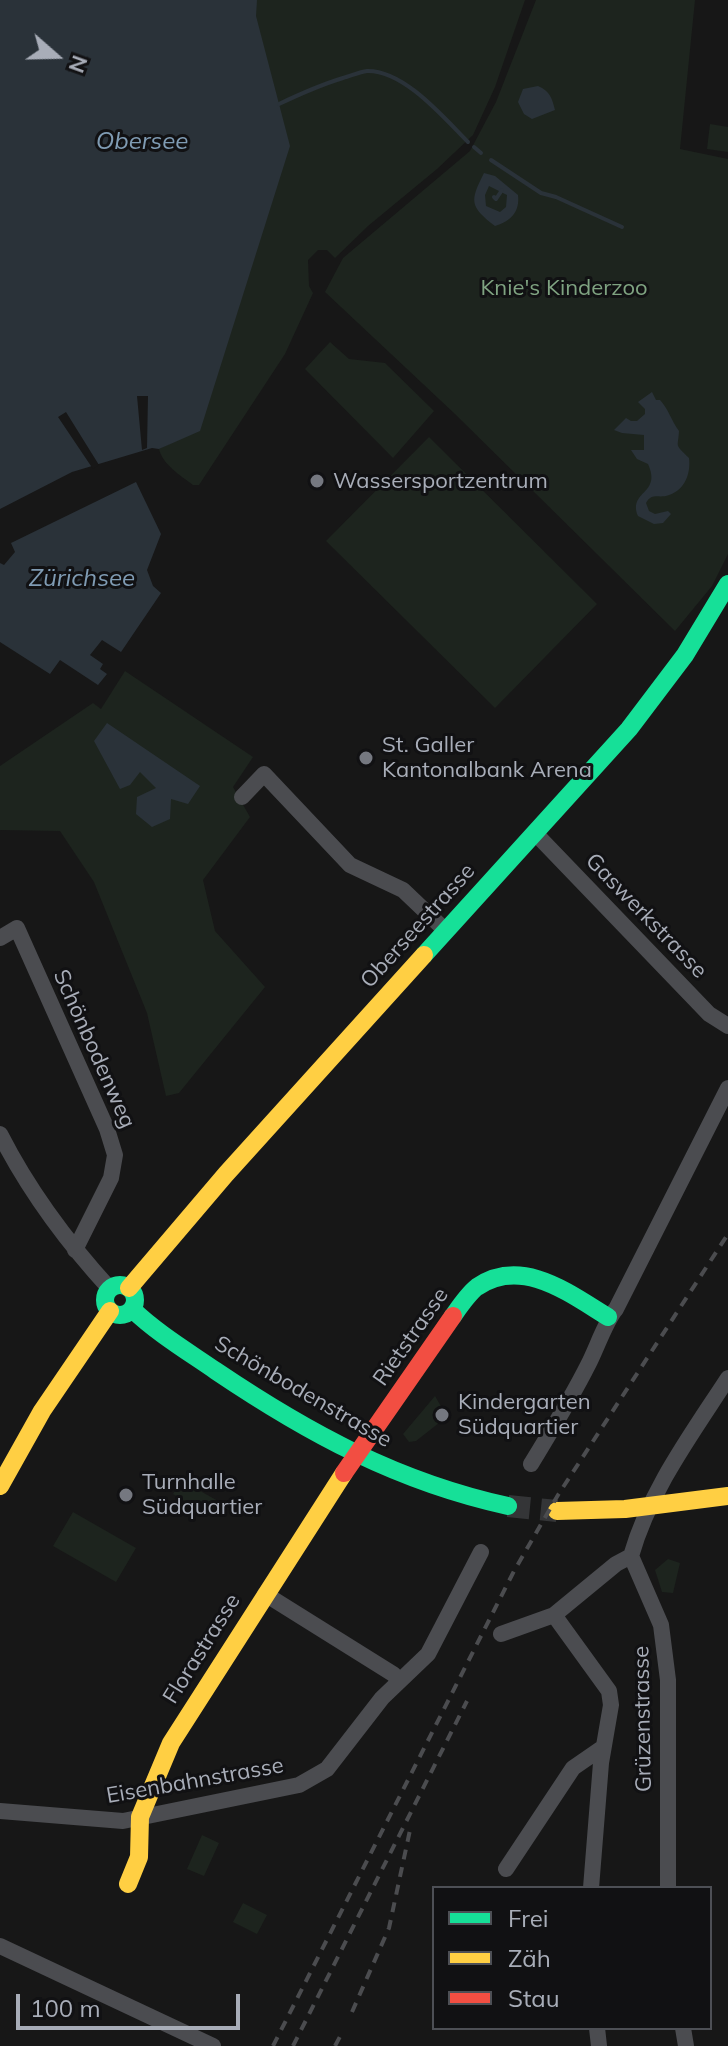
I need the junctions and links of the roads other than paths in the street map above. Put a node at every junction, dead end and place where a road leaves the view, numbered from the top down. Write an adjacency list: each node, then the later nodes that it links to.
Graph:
1 (728, 584): 3 (street, Oberseestrasse)
2 (242, 797): 4 (street)
3 (535, 833): 4 (street, Oberseestrasse); 6 (street, Gaswerkstrasse)
4 (446, 931): 10 (street, Oberseestrasse)
5 (0, 938): 9 (street, Schönbodenweg)
6 (728, 1026)
7 (728, 1088): 14 (street)
8 (0, 1134): 9 (street)
9 (75, 1250): 11 (street)
10 (129, 1288): 11 (street); 12 (street)
11 (110, 1289): 13 (street)
12 (132, 1309): 13 (street); 16 (street, Schönbodenstrasse)
13 (110, 1311): 18 (street)
14 (608, 1317): 16 (street, Rietstrasse); 17 (street)
15 (728, 1378): 21 (street)
16 (357, 1456): 20 (street, Schönbodenstrasse); 25 (street, Florastrasse)
17 (531, 1464)
18 (0, 1486)
19 (728, 1496): 21 (street)
20 (508, 1506)
21 (649, 1506): 22 (street); 24 (street)
22 (557, 1511)
23 (481, 1552): 28 (street, Eisenbahnstrasse)
24 (631, 1556): 26 (street); 35 (street, Grüzenstrasse)
25 (265, 1594): 28 (street); 31 (street, Florastrasse)
26 (554, 1615): 27 (street); 29 (street)
27 (501, 1634)
28 (399, 1680): 31 (street, Eisenbahnstrasse)
29 (602, 1748): 32 (street); 34 (street)
30 (0, 1811): 31 (street, Eisenbahnstrasse)
31 (140, 1817): 33 (street, Florastrasse)
32 (506, 1869)
33 (128, 1884)
34 (591, 1886)
35 (668, 1886)
36 (0, 1946): 37 (street)
37 (213, 2046)

